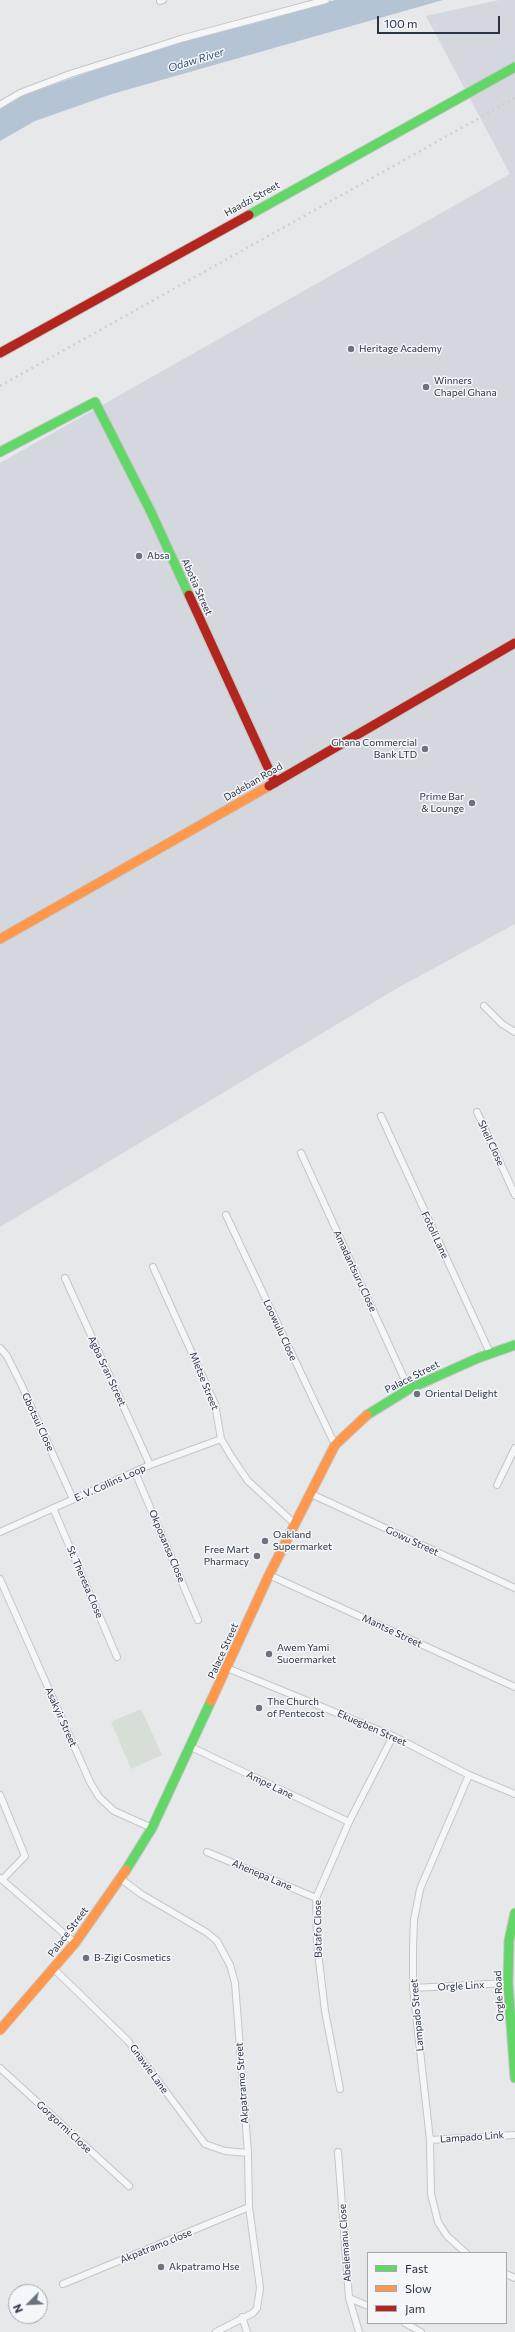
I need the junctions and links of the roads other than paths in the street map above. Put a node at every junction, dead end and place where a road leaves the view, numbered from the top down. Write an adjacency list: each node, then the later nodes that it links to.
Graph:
1 (326, 0): 3 (street)
2 (515, 67): 4 (street, Haadzi Street)
3 (0, 105)
4 (0, 353)
5 (0, 452): 7 (street, Abotia Street)
6 (515, 643): 7 (street, Dadeban Road)
7 (275, 783): 8 (street, Dadeban Road)
8 (0, 939)
9 (484, 1006): 10 (street)
10 (515, 1032)
11 (477, 1112): 14 (street, Shell Close)
12 (381, 1116): 20 (street, Fotoli Lane)
13 (301, 1153): 21 (street, Amadantsuru Close)
14 (515, 1195)
15 (226, 1215): 23 (street, Loowulu Close)
16 (153, 1267): 22 (street, Mletse Street)
17 (64, 1278): 25 (street, Agba Sran Street)
18 (515, 1345): 20 (street, Palace Street)
19 (0, 1348): 29 (street, Gbotsui Close)
20 (490, 1353): 21 (street, Palace Street)
21 (409, 1389): 23 (street, Palace Street)
22 (221, 1439): 25 (street, E. V. Collins Loop); 31 (street, Mletse Street)
23 (335, 1445): 28 (street, Palace Street)
24 (515, 1448): 27 (street)
25 (150, 1465): 26 (street, E. V. Collins Loop)
26 (135, 1472): 29 (street, E. V. Collins Loop); 36 (street, Okposansa Close)
27 (497, 1485)
28 (309, 1494): 31 (street, Palace Street); 35 (street, Gowu Street)
29 (73, 1499): 30 (street, E. V. Collins Loop)
30 (54, 1508): 32 (street, E. V. Collins Loop); 37 (street, St. Theresa Close)
31 (295, 1524): 33 (street, Palace Street)
32 (0, 1532)
33 (269, 1575): 38 (street, Palace Street); 39 (street, Mantse Street)
34 (0, 1579): 46 (street, Asakyir Street)
35 (515, 1588)
36 (198, 1620)
37 (117, 1657)
38 (227, 1668): 40 (street, Ekuegben Street); 41 (street, Palace Street)
39 (515, 1687)
40 (393, 1736): 42 (street, Ekuegben Street); 45 (street, Batafo Close)
41 (191, 1747): 45 (street, Ampe Lane); 46 (street, Palace Street)
42 (469, 1775): 43 (street, Ekuegben Street); 55 (street, Lampado Street)
43 (515, 1794)
44 (0, 1795): 48 (street)
45 (349, 1822): 50 (street, Batafo Close)
46 (152, 1828): 49 (street, Palace Street)
47 (207, 1852): 50 (street, Ahenepa Lane)
48 (1, 1879): 52 (street)
49 (121, 1879): 52 (street, Palace Street); 63 (street, Akpatramo Street)
50 (316, 1898): 59 (street, Batafo Close)
51 (515, 1914): 54 (street, Orgle Road)
52 (75, 1943): 53 (street, Palace Street)
53 (54, 1969): 56 (street, Palace Street); 63 (street, Gnawie Lane)
54 (508, 1983): 55 (street, Orgle Linx); 58 (street, Orgle Road)
55 (413, 1988): 61 (street, Lampado Street)
56 (0, 2030)
57 (0, 2068): 64 (street, Gorgormi Close)
58 (515, 2078)
59 (340, 2089)
60 (515, 2135): 61 (street, Lampado Link)
61 (430, 2140): 66 (street, Lampado Street)
62 (338, 2152): 68 (street, Abelemanu Close)
63 (248, 2154): 65 (street, Akpatramo Street)
64 (129, 2186)
65 (249, 2207): 67 (street, Akpatramo close); 70 (street, Akpatramo Street)
66 (465, 2252)
67 (63, 2284)
68 (349, 2298): 69 (street); 74 (street, Abelemanu Close)
69 (367, 2306)
70 (242, 2317): 72 (street); 73 (street)
71 (407, 2324): 75 (street)
72 (216, 2332)
73 (248, 2332)
74 (359, 2332)
75 (421, 2332)

